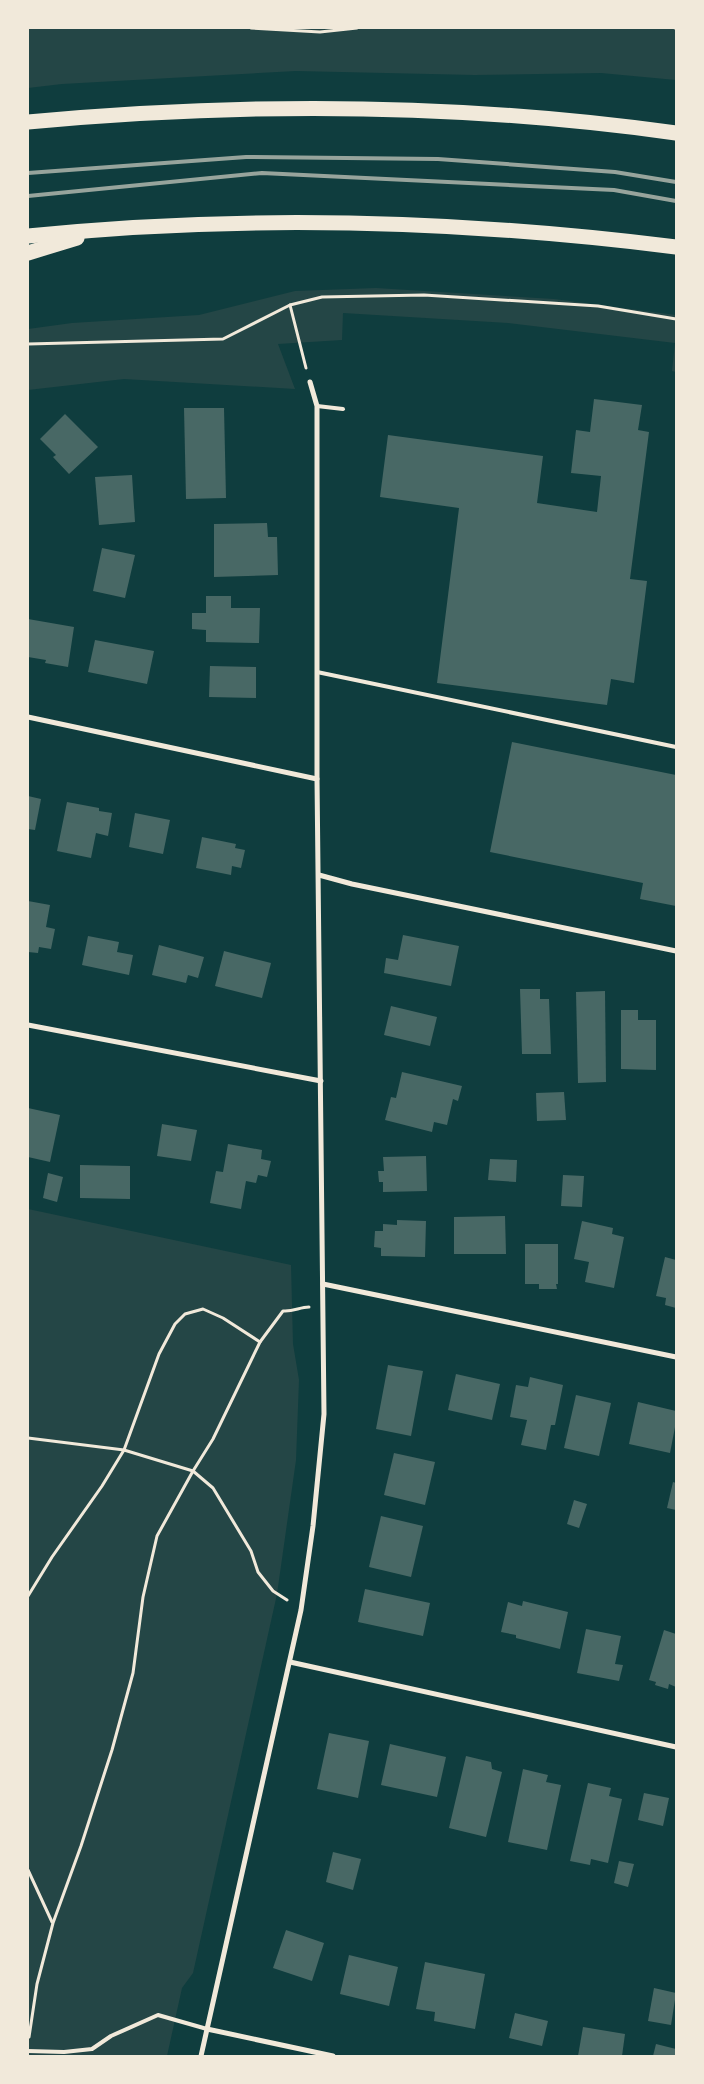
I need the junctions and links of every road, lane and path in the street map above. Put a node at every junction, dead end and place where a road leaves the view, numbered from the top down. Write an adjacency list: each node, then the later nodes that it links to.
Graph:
1 (251, 28): 2 (path)
2 (357, 28)
3 (28, 122): 4 (highway)
4 (676, 134)
5 (108, 229): 6 (highway); 7 (highway); 8 (highway)
6 (28, 236)
7 (676, 247)
8 (28, 253)
9 (290, 305): 10 (path); 11 (path); 12 (path)
10 (676, 319)
11 (28, 344)
12 (310, 382): 13 (street)
13 (317, 406): 14 (lane); 15 (street)
14 (342, 409)
15 (317, 672): 17 (lane); 18 (street)
16 (28, 716): 18 (street)
17 (676, 748)
18 (317, 779): 19 (street)
19 (319, 874): 20 (street); 22 (street)
20 (676, 950)
21 (28, 1025): 22 (street)
22 (320, 1081): 23 (street)
23 (323, 1284): 26 (street); 31 (street)
24 (294, 1312): 25 (path)
25 (260, 1342): 28 (path); 29 (path)
26 (676, 1356)
27 (28, 1438): 28 (path)
28 (124, 1450): 29 (path); 30 (path)
29 (193, 1471): 31 (path); 35 (path)
30 (28, 1596)
31 (301, 1610): 32 (street)
32 (290, 1662): 33 (street); 36 (street)
33 (676, 1747)
34 (28, 1870): 35 (path)
35 (53, 1922): 37 (path)
36 (207, 2029): 38 (lane); 39 (street); 40 (street)
37 (29, 2041)
38 (28, 2051)
39 (201, 2056)
40 (334, 2056)

